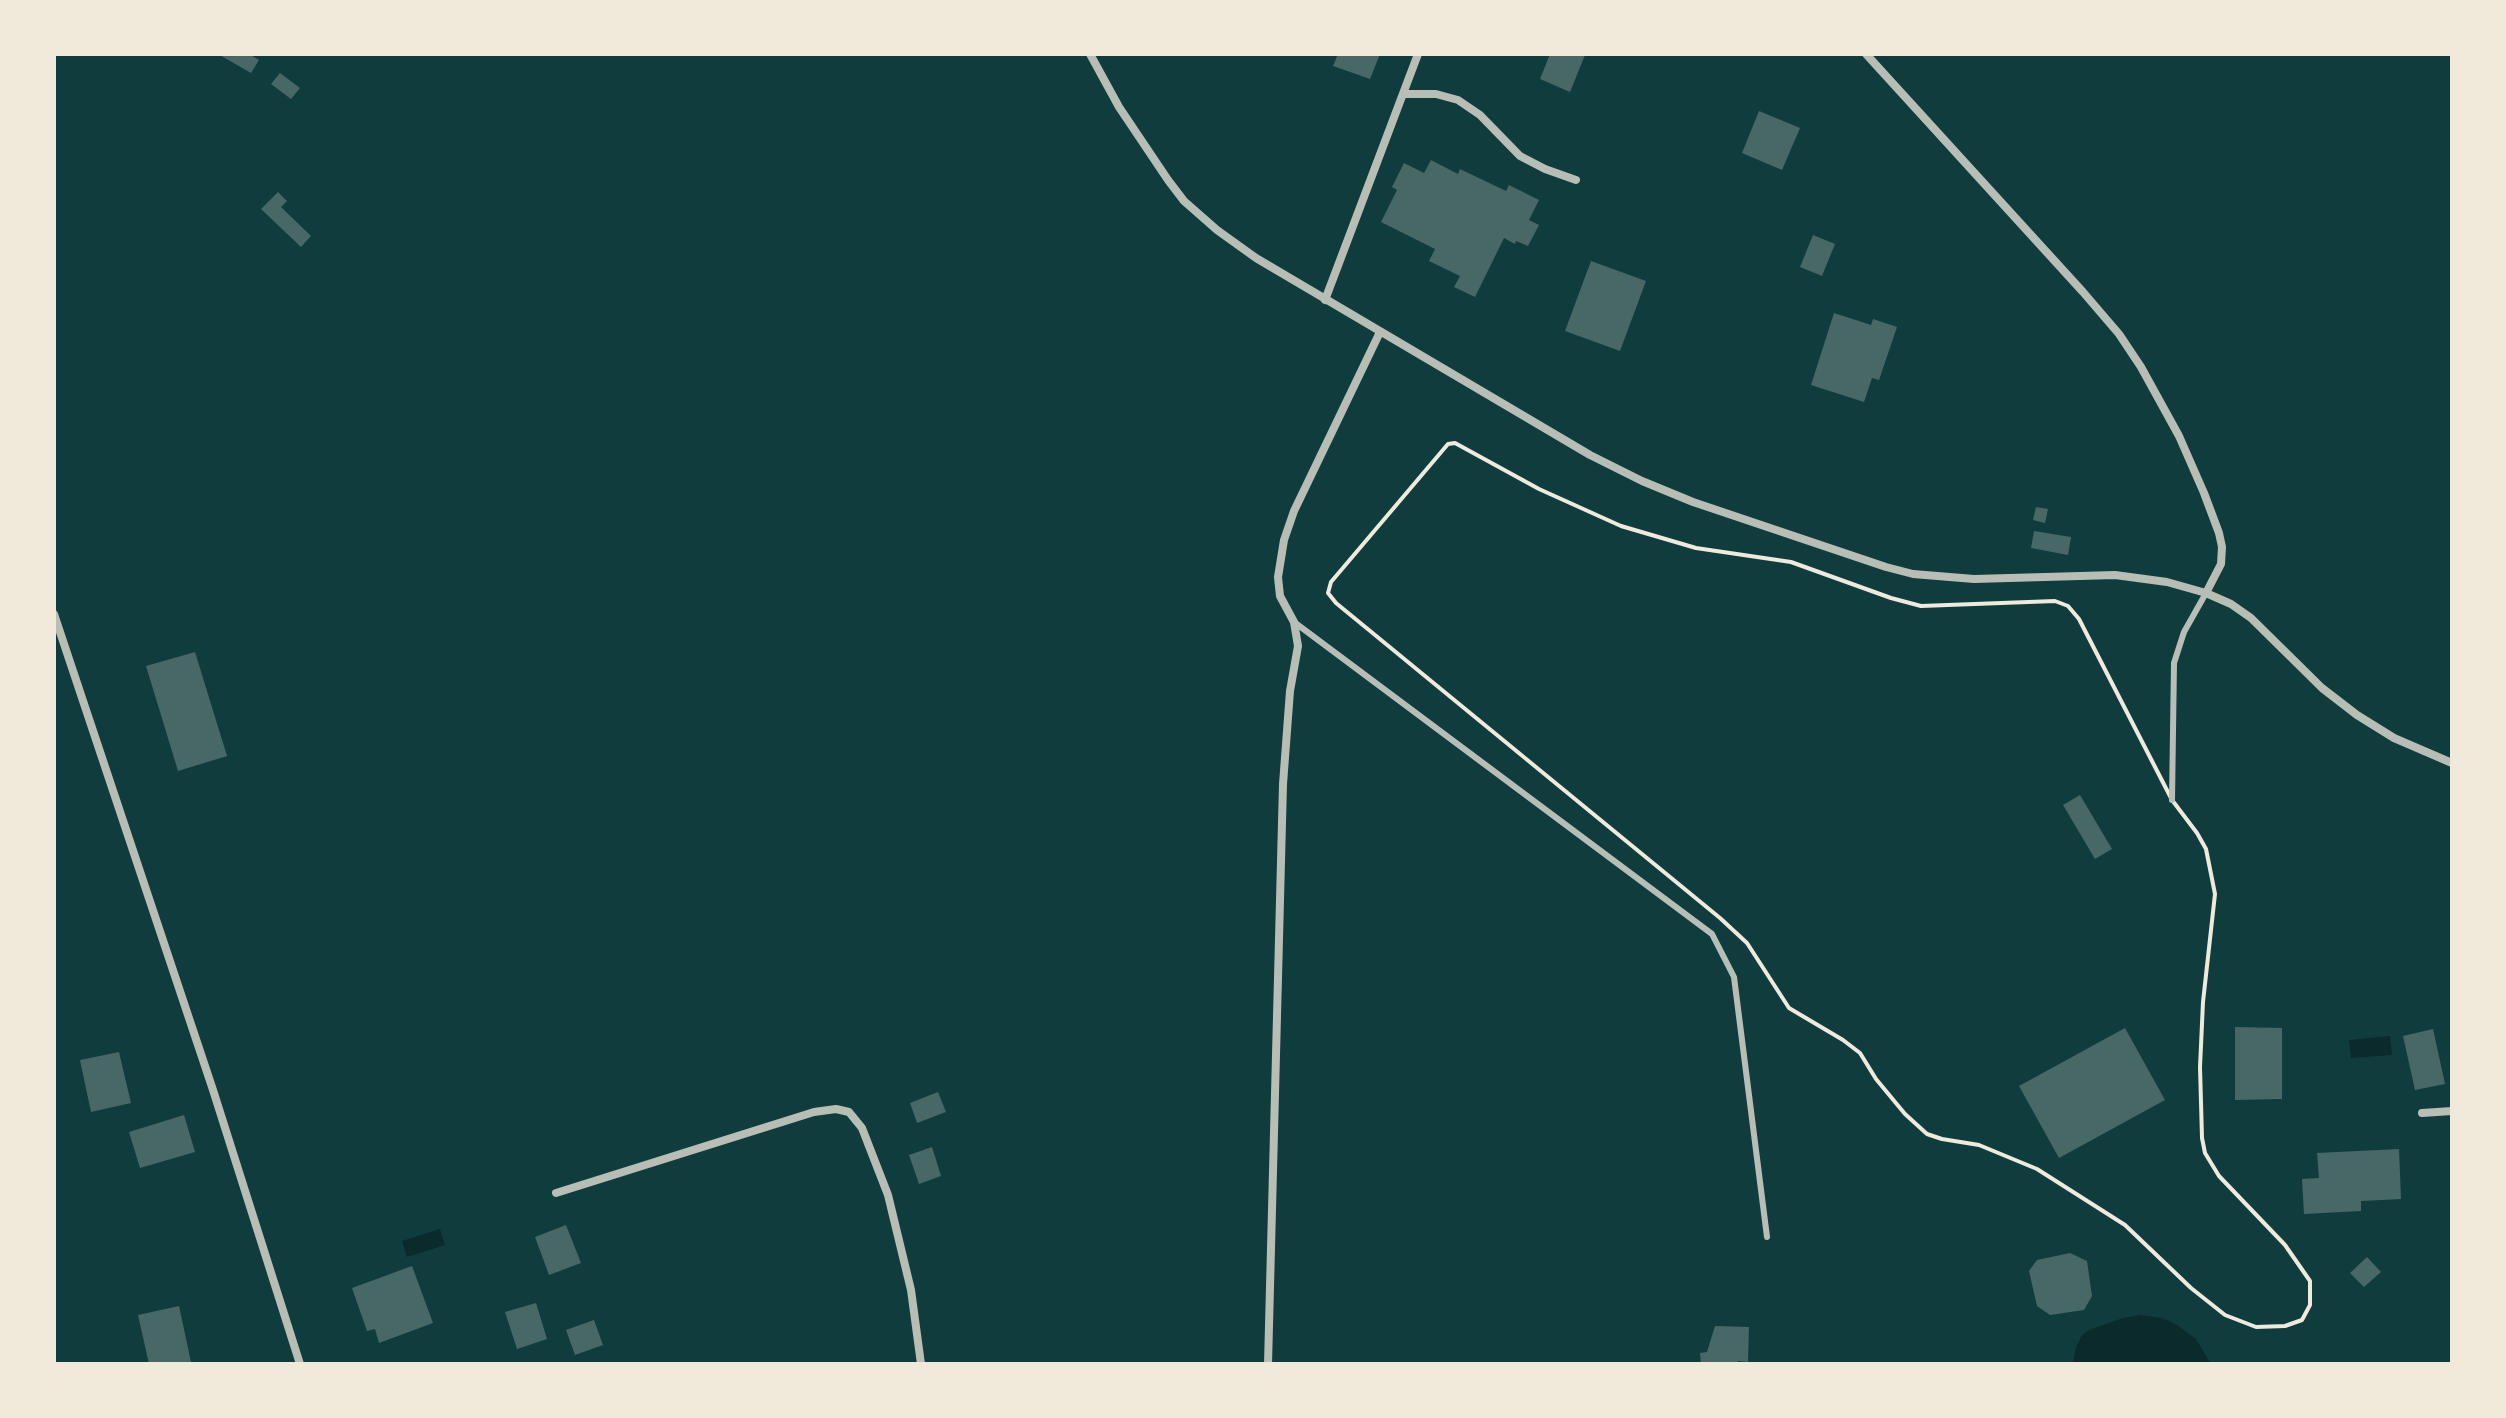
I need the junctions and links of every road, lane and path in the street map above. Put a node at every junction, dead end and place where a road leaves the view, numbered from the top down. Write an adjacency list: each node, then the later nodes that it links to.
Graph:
1 (1090, 54): 6 (street)
2 (1418, 54): 4 (street)
3 (1866, 54): 8 (street)
4 (1403, 94): 5 (street); 6 (street)
5 (1576, 180)
6 (1325, 300): 7 (street)
7 (1380, 332): 8 (street); 10 (street)
8 (2206, 593): 11 (street); 12 (lane)
9 (54, 614): 17 (street)
10 (1294, 622): 16 (lane); 19 (street)
11 (2452, 763)
12 (2172, 800): 12 (path)
13 (2452, 1111): 14 (street)
14 (2422, 1113)
15 (556, 1193): 18 (street)
16 (1767, 1237)
17 (297, 1363)
18 (921, 1364)
19 (1268, 1364)

